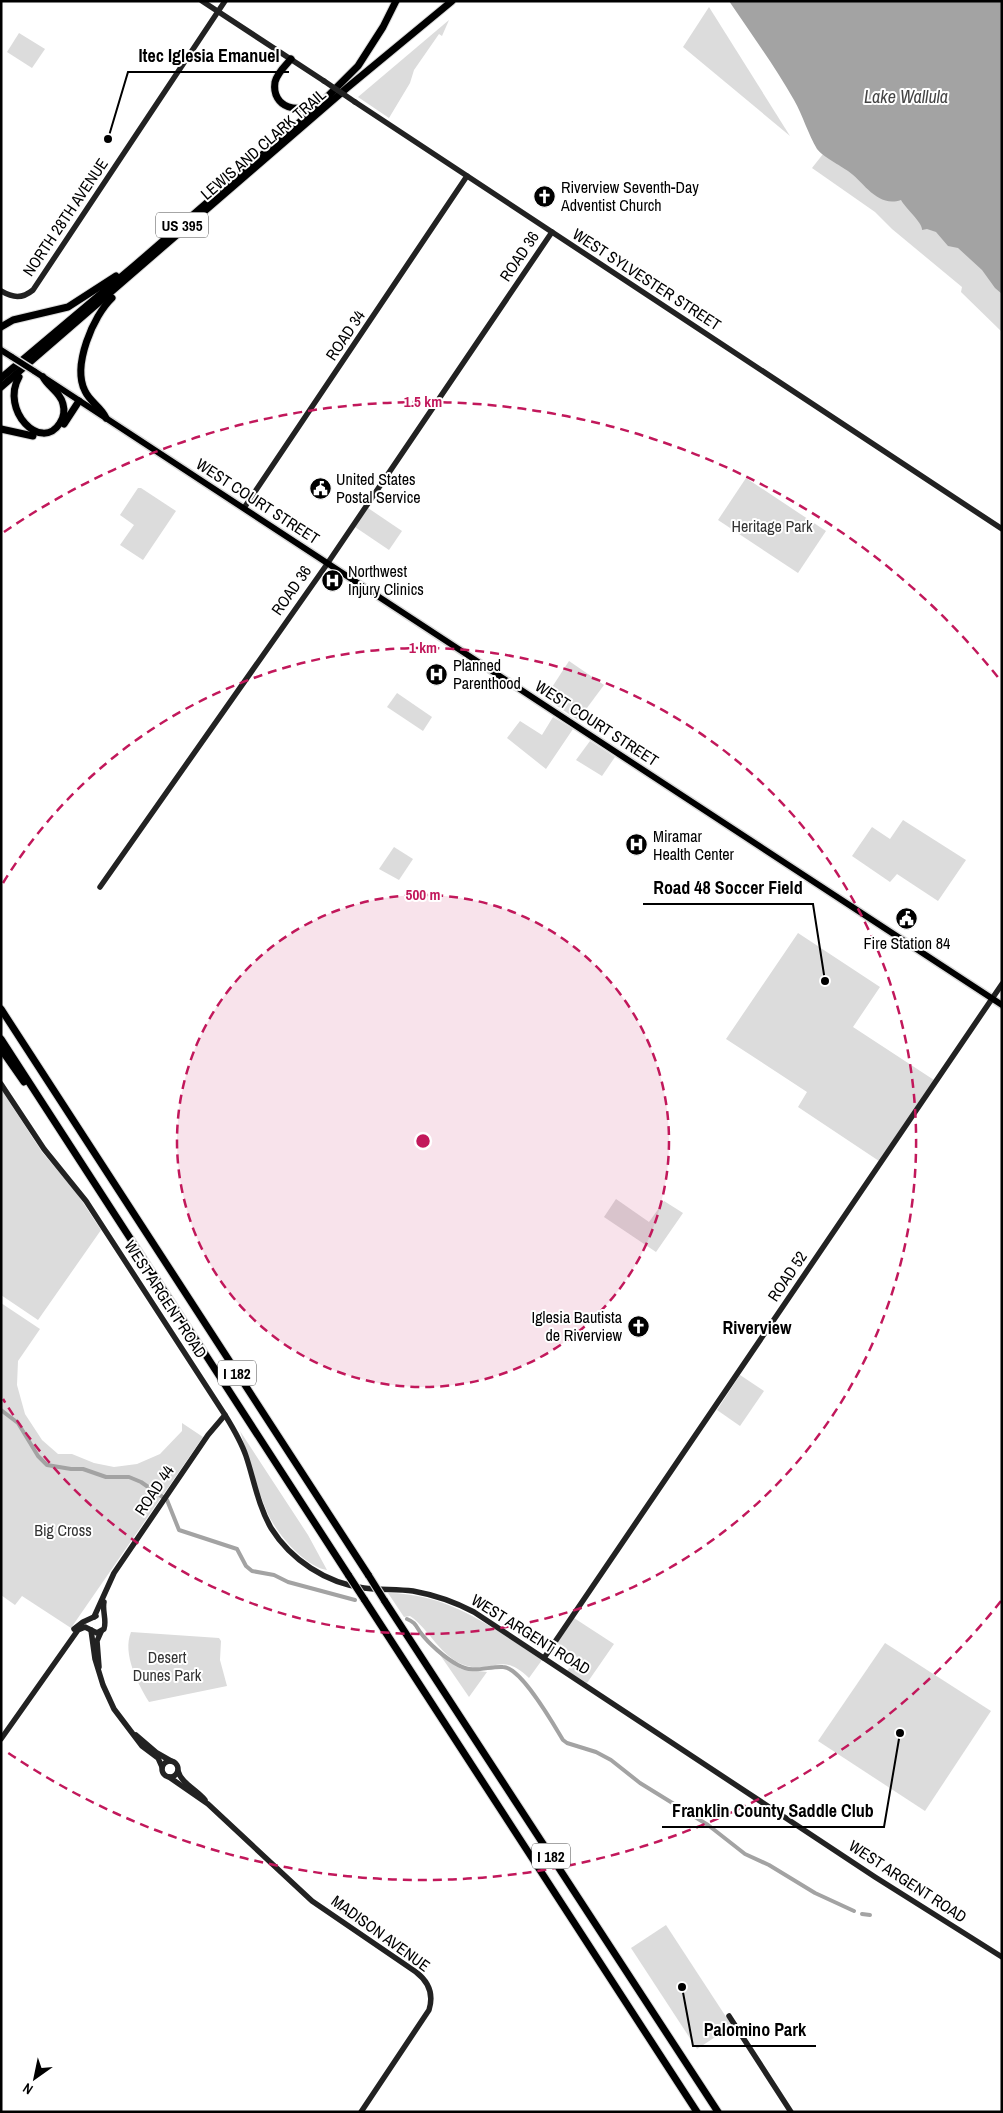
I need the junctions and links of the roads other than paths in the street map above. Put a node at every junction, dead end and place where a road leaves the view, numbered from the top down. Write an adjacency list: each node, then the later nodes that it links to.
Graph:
1 (202, 1): 5 (street, WEST SYLVESTER STREET)
2 (225, 1): 5 (street, NORTH 28TH AVENUE)
3 (396, 1): 6 (highway, LEWIS AND CLARK TRAIL / US 395)
4 (452, 1): 11 (highway, LEWIS AND CLARK TRAIL / US 395)
5 (218, 12): 7 (street, WEST SYLVESTER STREET); 12 (street, NORTH 28TH AVENUE)
6 (367, 54): 7 (highway); 10 (highway, LEWIS AND CLARK TRAIL / US 395)
7 (291, 59): 8 (street, WEST SYLVESTER STREET, bridge)
8 (467, 176): 9 (street, WEST SYLVESTER STREET); 22 (street, ROAD 34)
9 (552, 232): 23 (street, WEST SYLVESTER STREET); 24 (street, ROAD 36)
10 (134, 266): 13 (highway); 17 (highway, LEWIS AND CLARK TRAIL / US 395)
11 (128, 279): 15 (highway, LEWIS AND CLARK TRAIL / US 395); 20 (highway)
12 (1, 290)
13 (1, 327)
14 (1, 350): 16 (main road, WEST COURT STREET, bridge)
15 (24, 368): 16 (highway); 18 (highway, LEWIS AND CLARK TRAIL / US 395)
16 (43, 377): 19 (main road, WEST COURT STREET)
17 (1, 378)
18 (1, 386)
19 (79, 400): 20 (main road, WEST COURT STREET); 21 (highway)
20 (106, 418): 22 (main road, WEST COURT STREET)
21 (1, 429)
22 (244, 508): 24 (main road, WEST COURT STREET)
23 (1002, 529)
24 (328, 562): 25 (street, ROAD 36); 27 (main road, WEST COURT STREET)
25 (100, 887)
26 (1002, 984): 27 (street, ROAD 52)
27 (992, 998): 28 (main road, WEST COURT STREET); 41 (street, ROAD 52)
28 (1002, 1005)
29 (1, 1009): 54 (highway, I 182, bridge)
30 (1, 1039): 33 (highway, I 182)
31 (1, 1049): 33 (highway)
32 (1, 1084): 34 (street, WEST ARGENT ROAD)
33 (89, 1174): 53 (highway, I 182, bridge)
34 (225, 1415): 35 (street, ROAD 44); 41 (street, WEST ARGENT ROAD)
35 (109, 1584): 36 (street, ROAD 44); 37 (street, ROAD 44)
36 (93, 1617): 37 (street); 38 (street); 40 (street)
37 (103, 1619): 39 (street)
38 (90, 1629): 39 (street); 40 (street); 42 (street)
39 (101, 1632): 42 (street)
40 (62, 1651): 44 (street)
41 (544, 1658): 50 (street, WEST ARGENT ROAD)
42 (100, 1672): 43 (street)
43 (127, 1727): 45 (street); 46 (street)
44 (1, 1739)
45 (170, 1760): 46 (street); 47 (street)
46 (162, 1766): 48 (street)
47 (178, 1771): 48 (street); 49 (street, MADISON AVENUE)
48 (169, 1778): 49 (street, MADISON AVENUE)
49 (208, 1804): 52 (street, MADISON AVENUE)
50 (1002, 1957)
51 (729, 2016): 55 (street)
52 (361, 2112)
53 (697, 2112)
54 (718, 2112)
55 (792, 2112)

